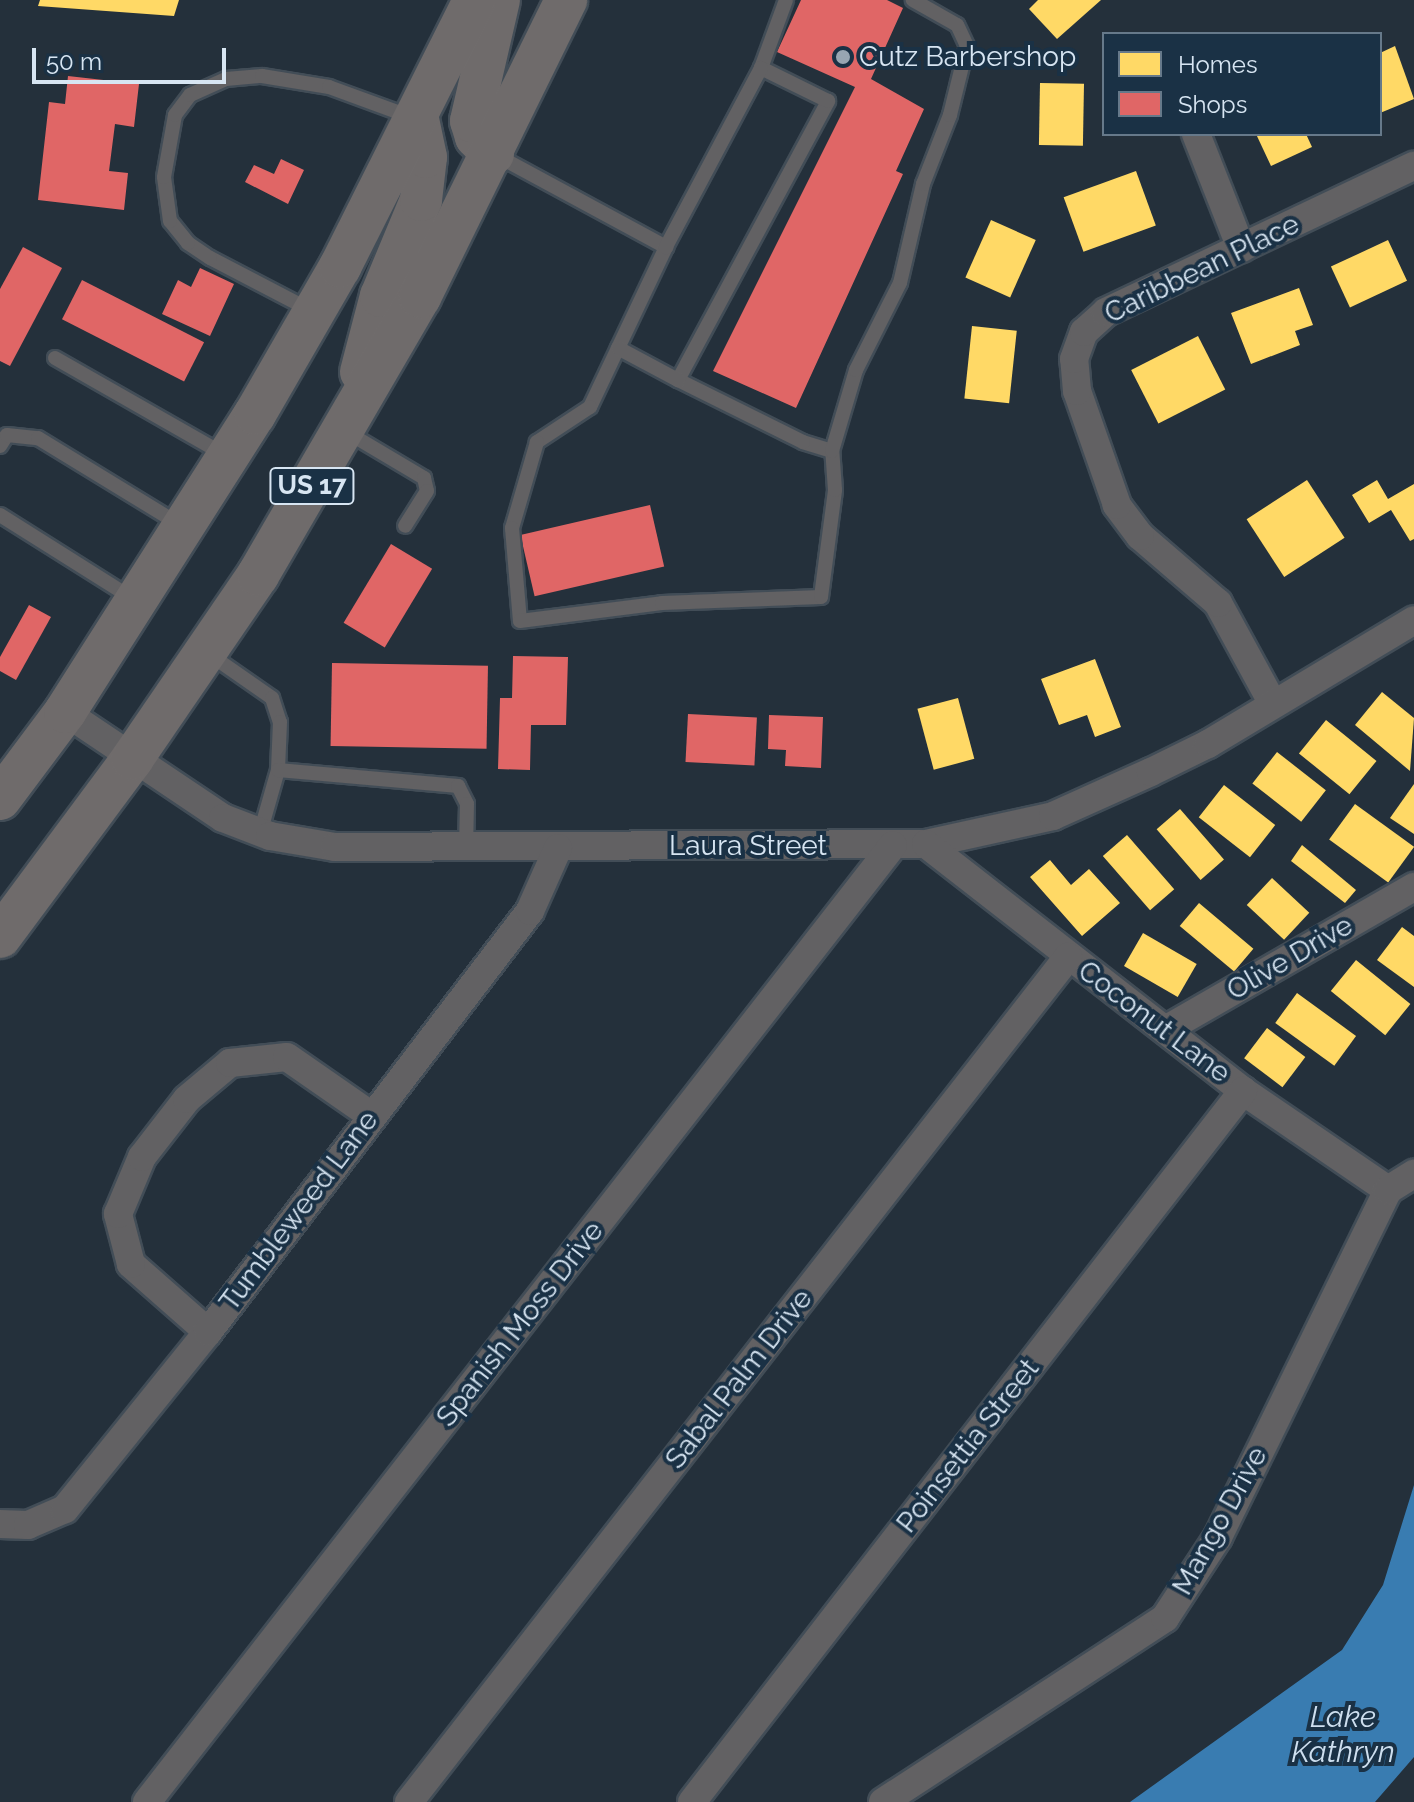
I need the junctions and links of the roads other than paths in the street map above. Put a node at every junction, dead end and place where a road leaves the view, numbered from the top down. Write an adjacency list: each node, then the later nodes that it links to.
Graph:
1 (474, 0): 7 (main road, US 17)
2 (499, 0): 9 (main road)
3 (566, 0): 9 (main road, US 17)
4 (786, 0): 6 (lane)
5 (913, 0): 19 (lane)
6 (761, 68): 11 (lane); 16 (lane)
7 (418, 120): 13 (main road, US 17); 13 (lane); 17 (main road)
8 (1197, 136): 12 (street)
9 (493, 154): 11 (lane); 17 (main road, US 17)
10 (1414, 166): 12 (street, Caribbean Place)
11 (666, 247): 14 (lane)
12 (1241, 248): 27 (street, Caribbean Place)
13 (314, 312): 20 (main road, US 17)
14 (618, 348): 16 (lane); 19 (lane)
15 (55, 358): 20 (lane)
16 (678, 380): 19 (lane)
17 (345, 431): 22 (lane); 26 (main road, US 17)
18 (0, 446): 23 (lane)
19 (832, 451)
20 (229, 457): 23 (main road, US 17)
21 (0, 515): 24 (lane)
22 (405, 526)
23 (186, 529): 24 (main road, US 17)
24 (137, 602): 28 (main road, US 17)
25 (1414, 620): 27 (street, Laura Street)
26 (206, 652): 29 (main road, US 17); 30 (lane)
27 (1273, 704): 33 (street, Laura Street)
28 (65, 712): 29 (street, Laura Street); 31 (main road, US 17)
29 (132, 759): 32 (street, Laura Street); 38 (main road, US 17)
30 (278, 770): 32 (lane); 35 (lane)
31 (0, 799)
32 (260, 833): 35 (street, Laura Street)
33 (926, 844): 34 (street, Laura Street); 39 (street, Coconut Lane)
34 (893, 845): 36 (street, Laura Street); 47 (street, Spanish Moss Drive)
35 (466, 848): 36 (street, Laura Street)
36 (558, 848): 42 (street, Tumbleweed Lane)
37 (1414, 887): 40 (street, Olive Drive)
38 (0, 937)
39 (1068, 957): 40 (street, Coconut Lane); 48 (street, Sabal Palm Drive)
40 (1167, 1029): 41 (street, Coconut Lane)
41 (1243, 1091): 44 (street, Coconut Lane); 49 (street, Poinsettia Street)
42 (372, 1116): 45 (street, Tumbleweed Lane); 45 (street)
43 (1414, 1174): 44 (street)
44 (1388, 1190): 50 (street, Mango Drive)
45 (208, 1332): 46 (street, Tumbleweed Lane)
46 (0, 1524)
47 (147, 1802)
48 (409, 1802)
49 (692, 1802)
50 (883, 1802)

